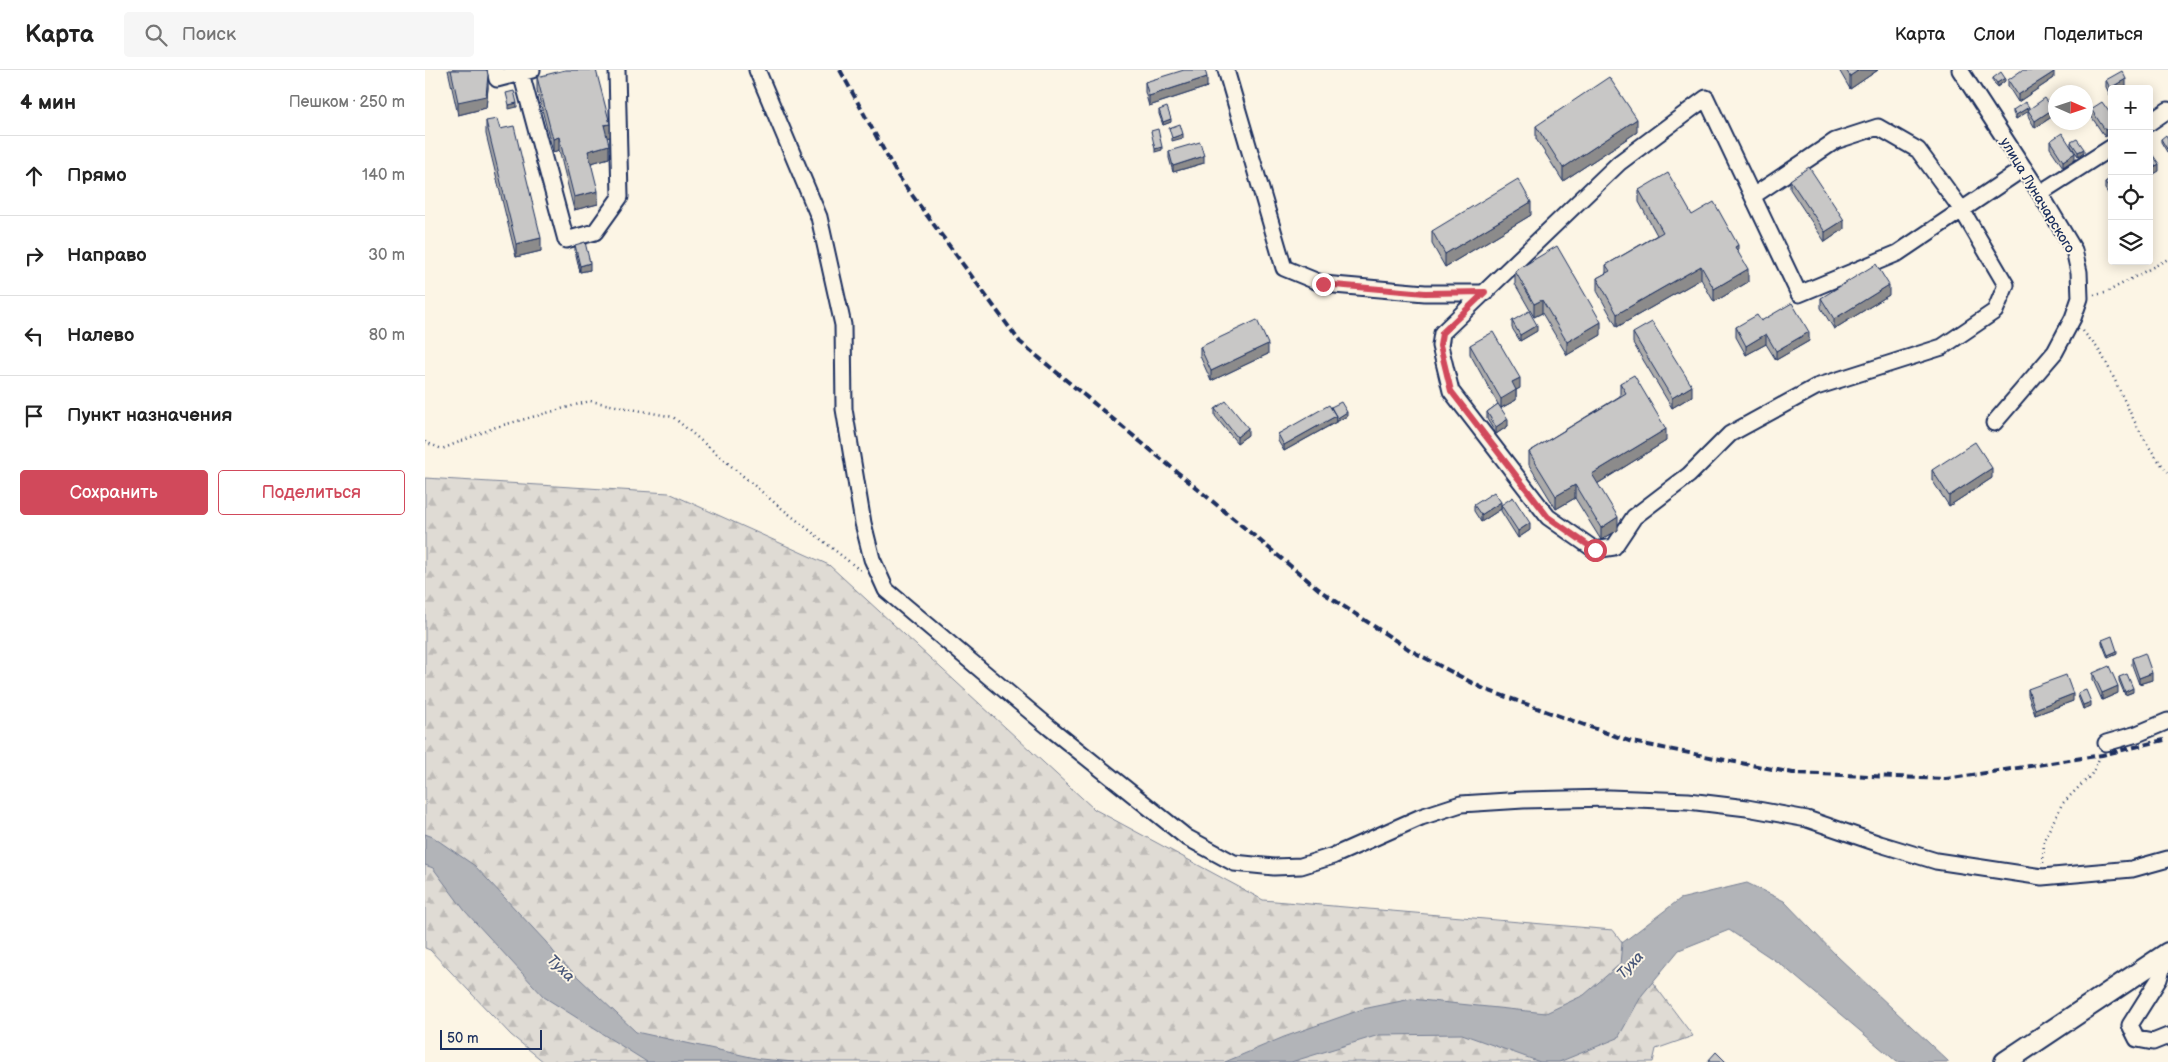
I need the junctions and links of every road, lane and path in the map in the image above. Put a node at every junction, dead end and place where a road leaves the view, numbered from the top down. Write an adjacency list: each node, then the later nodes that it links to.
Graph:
1 (495, 70): 6 (street)
2 (617, 70): 6 (street)
3 (757, 70): 25 (street)
4 (1226, 70): 15 (street)
5 (1960, 70): 10 (street, улица Луначарского)
6 (527, 71)
7 (2168, 110): 8 (street)
8 (2153, 119)
9 (2108, 150): 11 (street)
10 (2024, 168): 11 (street, улица Луначарского); 13 (street)
11 (2040, 193): 16 (street, улица Луначарского)
12 (1753, 196): 13 (street); 13 (street); 15 (street)
13 (1961, 210): 15 (street)
14 (2168, 258): 16 (path)
15 (1485, 292)
16 (2080, 298): 17 (street, улица Луначарского)
17 (2073, 318): 18 (street, улица Луначарского); 20 (path)
18 (1994, 423)
19 (425, 442): 21 (path)
20 (2168, 472)
21 (863, 573)
22 (2168, 720): 23 (street)
23 (2106, 743): 25 (path)
24 (2168, 858): 25 (street)
25 (2042, 877)
26 (2168, 953): 27 (street); 28 (main road)
27 (2168, 1036)
28 (2005, 1062)

